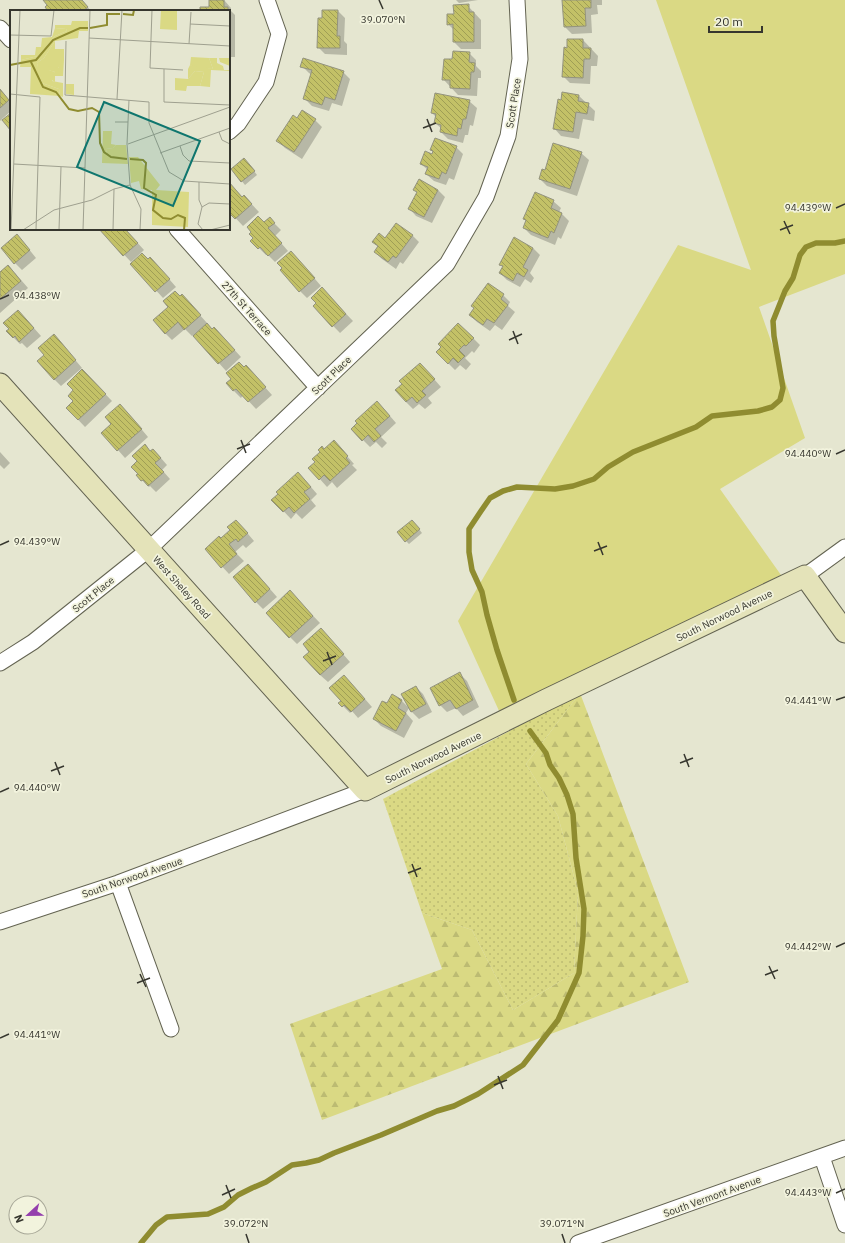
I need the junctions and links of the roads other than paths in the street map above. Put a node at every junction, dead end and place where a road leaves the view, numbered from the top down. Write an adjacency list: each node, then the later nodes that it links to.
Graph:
1 (267, 0): 5 (street)
2 (517, 0): 8 (street, Scott Place)
3 (0, 28): 4 (street)
4 (10, 39)
5 (230, 131)
6 (178, 230): 8 (street, 27th St Terrace)
7 (0, 384): 10 (street, West Sheley Road)
8 (318, 388): 10 (street, Scott Place)
9 (845, 547): 11 (street, South Norwood Avenue)
10 (148, 550): 13 (street, Scott Place); 14 (street, West Sheley Road)
11 (805, 576): 12 (street); 14 (street, South Norwood Avenue)
12 (845, 632)
13 (0, 663)
14 (365, 790): 15 (street, South Norwood Avenue)
15 (118, 883): 16 (street, South Norwood Avenue); 17 (street)
16 (0, 922)
17 (171, 1029)
18 (845, 1148): 19 (street, South Vermont Avenue)
19 (822, 1157): 20 (street); 21 (street, South Vermont Avenue)
20 (845, 1225)
21 (578, 1243)

